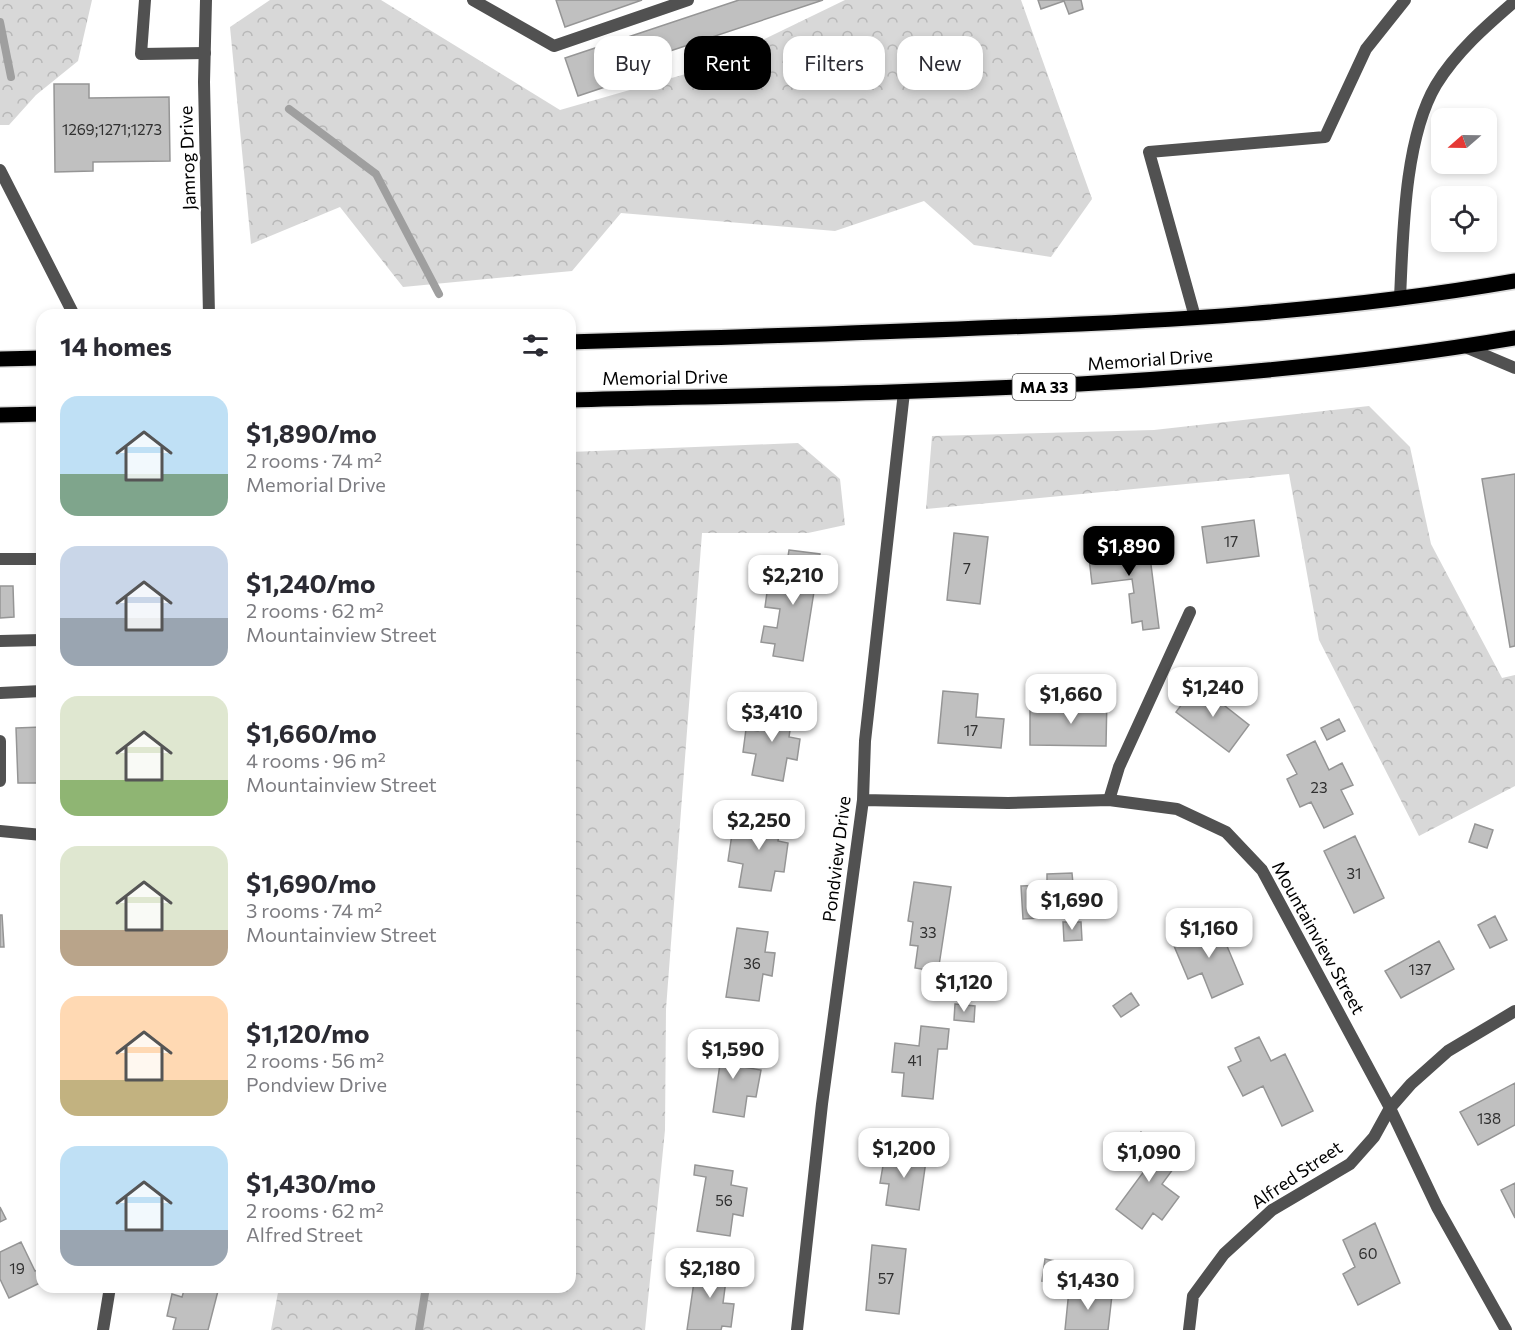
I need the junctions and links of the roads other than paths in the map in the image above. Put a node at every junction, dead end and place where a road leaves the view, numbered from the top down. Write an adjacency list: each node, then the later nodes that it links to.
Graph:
1 (145, 0): 7 (street)
2 (206, 0): 7 (street, Jamrog Drive)
3 (688, 0): 5 (street)
4 (1405, 0): 13 (street)
5 (477, 1)
6 (1515, 1): 10 (street)
7 (205, 53): 12 (street, Jamrog Drive)
8 (0, 170): 11 (street)
9 (1515, 281): 10 (main road)
10 (1400, 298): 13 (main road)
11 (71, 309)
12 (209, 309)
13 (1195, 318): 15 (main road)
14 (1515, 339): 16 (main road, Memorial Drive / MA 33)
15 (576, 342)
16 (1463, 346): 19 (street); 20 (main road, Memorial Drive / MA 33)
17 (36, 358): 18 (main road)
18 (0, 359)
19 (1515, 368)
20 (904, 392): 21 (main road, Memorial Drive / MA 33); 33 (street, Pondview Drive)
21 (576, 400)
22 (36, 414): 23 (main road)
23 (0, 415)
24 (0, 559): 25 (street)
25 (36, 559)
26 (1190, 612): 34 (street)
27 (36, 640): 28 (street)
28 (0, 641)
29 (36, 691): 30 (street)
30 (0, 693)
31 (0, 741): 32 (street)
32 (0, 781)
33 (863, 800): 34 (street, Mountainview Street); 41 (street, Pondview Drive)
34 (1108, 800): 38 (street, Mountainview Street)
35 (0, 831): 36 (street)
36 (36, 834)
37 (1515, 1011): 38 (street, Alfred Street)
38 (1390, 1108): 42 (street, Alfred Street); 43 (street, Mountainview Street)
39 (109, 1293): 40 (street)
40 (103, 1330)
41 (797, 1330)
42 (1189, 1330)
43 (1506, 1330)

